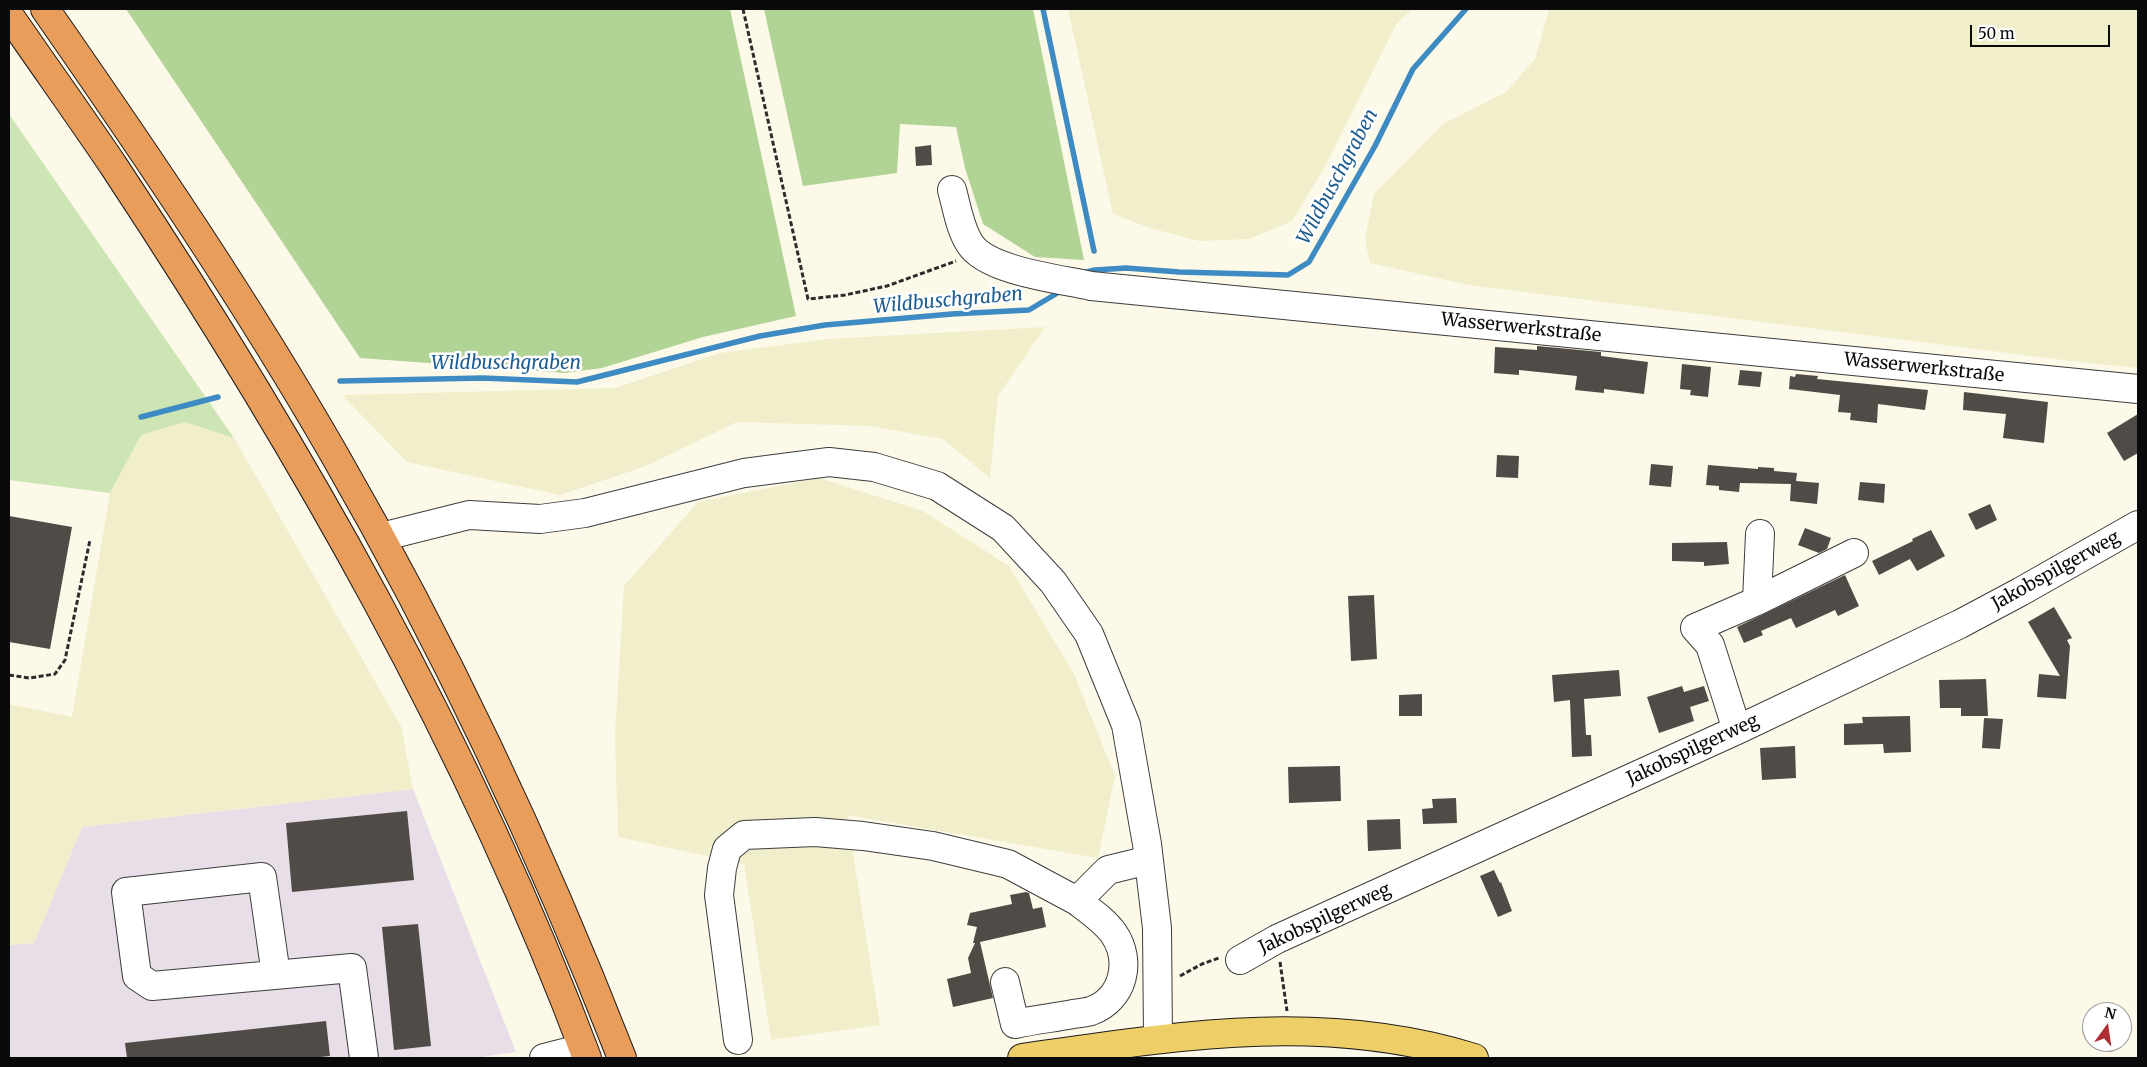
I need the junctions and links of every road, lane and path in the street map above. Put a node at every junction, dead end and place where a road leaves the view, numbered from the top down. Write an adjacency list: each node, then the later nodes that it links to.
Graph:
1 (45, 9): 9 (highway)
2 (742, 9): 5 (path)
3 (9, 15): 25 (highway)
4 (952, 190): 5 (street, Wasserwerkstraße)
5 (981, 256): 6 (street, Wasserwerkstraße)
6 (2138, 389)
7 (2138, 525): 14 (street, Jakobspilgerweg)
8 (1760, 534): 12 (street)
9 (381, 538): 15 (street); 28 (highway)
10 (90, 540): 13 (path)
11 (1854, 553): 12 (street)
12 (1757, 601): 14 (street)
13 (9, 675)
14 (1737, 730): 17 (street, Jakobspilgerweg)
15 (1149, 860): 16 (street); 21 (street)
16 (1077, 901): 20 (street); 24 (street)
17 (1277, 940): 18 (street, Jakobspilgerweg); 22 (path)
18 (1240, 960): 21 (path)
19 (276, 975): 19 (street); 26 (street)
20 (1005, 982)
21 (1158, 986): 23 (street)
22 (1289, 1030): 23 (main road); 30 (main road)
23 (1158, 1038): 29 (main road)
24 (738, 1040)
25 (585, 1053): 27 (street)
26 (364, 1058)
27 (544, 1058)
28 (622, 1058)
29 (1022, 1058)
30 (1474, 1058)

